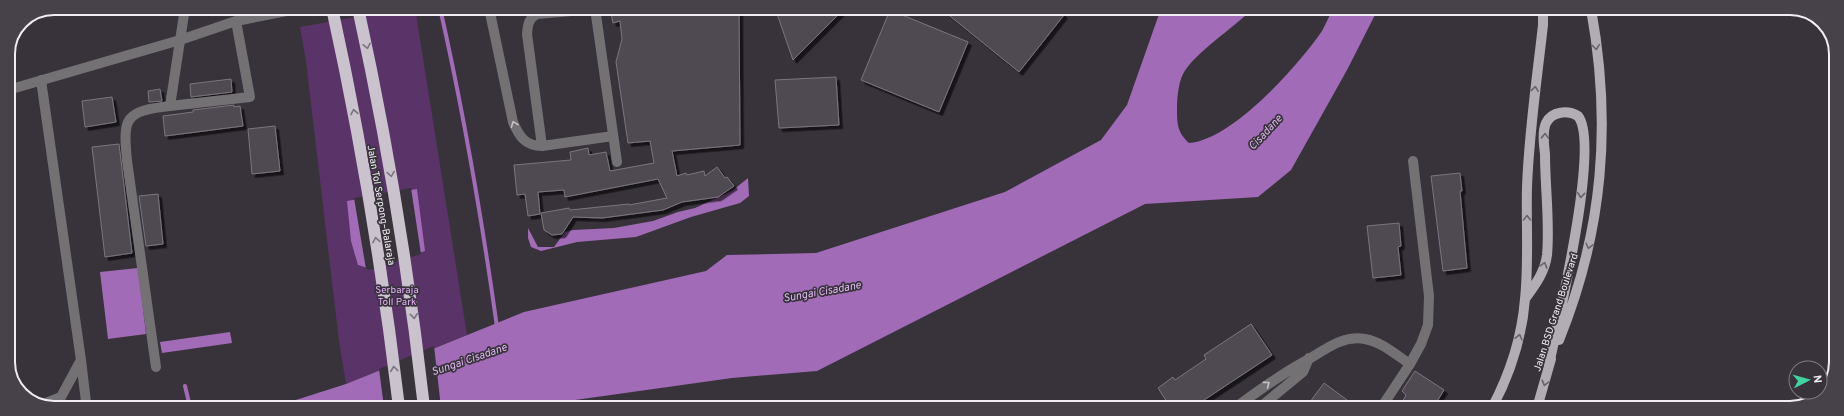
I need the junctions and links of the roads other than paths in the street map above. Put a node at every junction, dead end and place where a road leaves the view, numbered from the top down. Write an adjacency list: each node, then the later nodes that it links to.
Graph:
1 (184, 15): 11 (street)
2 (266, 15): 10 (street)
3 (334, 15): 27 (highway, Jalan Tol Serpong–Balaraja, one-way to 3)
4 (360, 15): 28 (highway, Jalan Tol Serpong–Balaraja, one-way to 28)
5 (490, 15): 16 (street, one-way to 5)
6 (535, 15): 16 (street)
7 (596, 15): 15 (street)
8 (1543, 15): 19 (main road, one-way to 8)
9 (1592, 15): 23 (main road, Jalan BSD Grand Boulevard, one-way to 23)
10 (236, 21): 11 (street); 14 (street)
11 (180, 40): 12 (street); 14 (street)
12 (41, 80): 13 (street); 21 (street)
13 (15, 88)
14 (170, 106): 24 (street)
15 (613, 136): 16 (street); 18 (street)
16 (542, 146)
17 (1413, 161): 22 (street)
18 (617, 162)
19 (1525, 299): 23 (main road, one-way to 23); 32 (main road, one-way to 19)
20 (1310, 358): 22 (street); 29 (street, one-way to 20); 30 (street)
21 (81, 360): 25 (street); 26 (street)
22 (1410, 364): 31 (street)
23 (1549, 365): 33 (main road, Jalan BSD Grand Boulevard, one-way to 33)
24 (156, 367)
25 (51, 401)
26 (86, 401)
27 (398, 401)
28 (423, 401)
29 (1245, 401)
30 (1268, 401)
31 (1386, 401)
32 (1495, 401)
33 (1539, 401)

